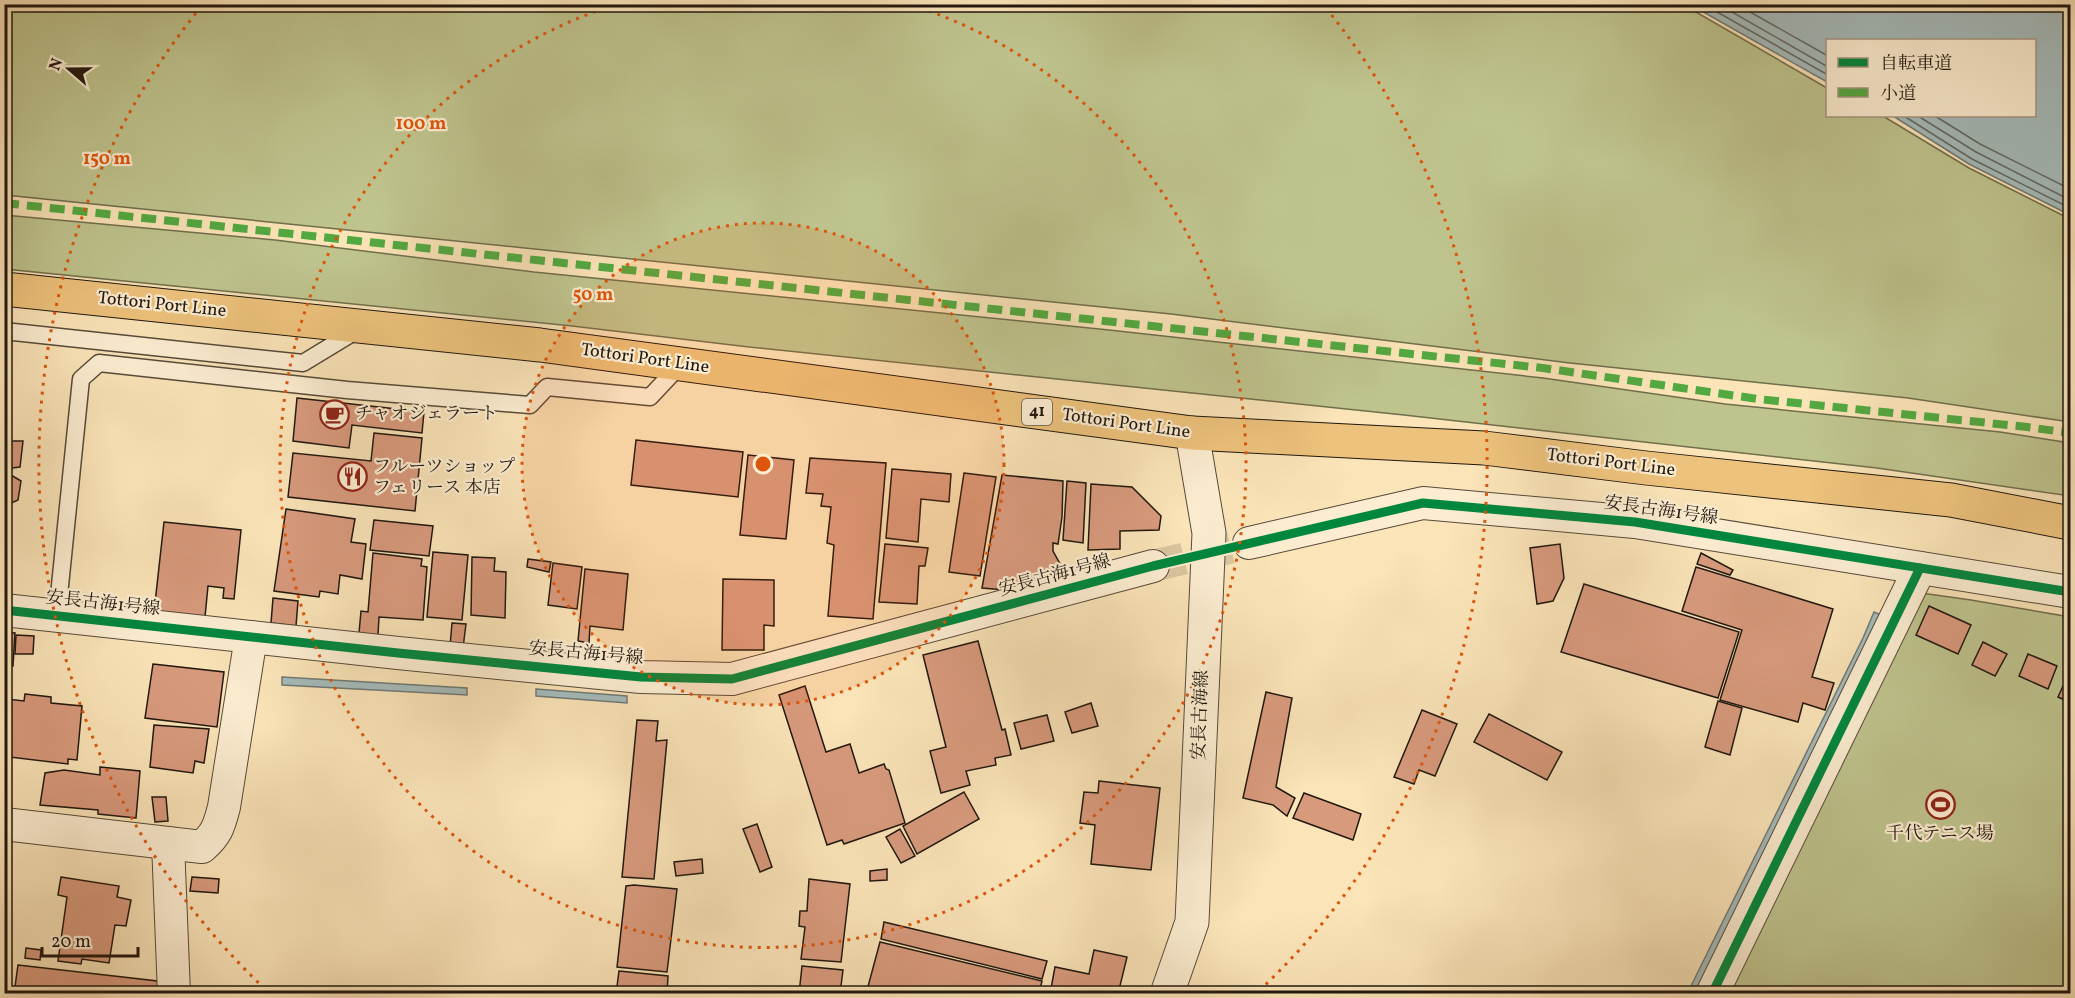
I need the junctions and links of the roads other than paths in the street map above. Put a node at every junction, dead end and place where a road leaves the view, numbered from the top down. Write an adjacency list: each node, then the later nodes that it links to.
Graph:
1 (4, 290): 2 (main road, Tottori Port Line / 41)
2 (364, 326): 3 (lane); 4 (main road, Tottori Port Line / 41)
3 (4, 331)
4 (681, 364): 5 (main road, Tottori Port Line / 41); 12 (lane)
5 (1192, 433): 6 (main road, Tottori Port Line / 41); 17 (street, 安長古海線)
6 (2070, 523)
7 (1249, 543): 9 (street, 安長古海1号線)
8 (1153, 566): 13 (street, 安長古海1号線)
9 (1920, 568): 10 (street, 安長古海1号線); 18 (street)
10 (2070, 592)
11 (4, 610): 12 (street, 安長古海1号線)
12 (57, 615): 13 (street, 安長古海1号線)
13 (251, 637): 15 (street)
14 (4, 824): 15 (street)
15 (168, 843): 16 (street)
16 (174, 993)
17 (1167, 993)
18 (1712, 993)

